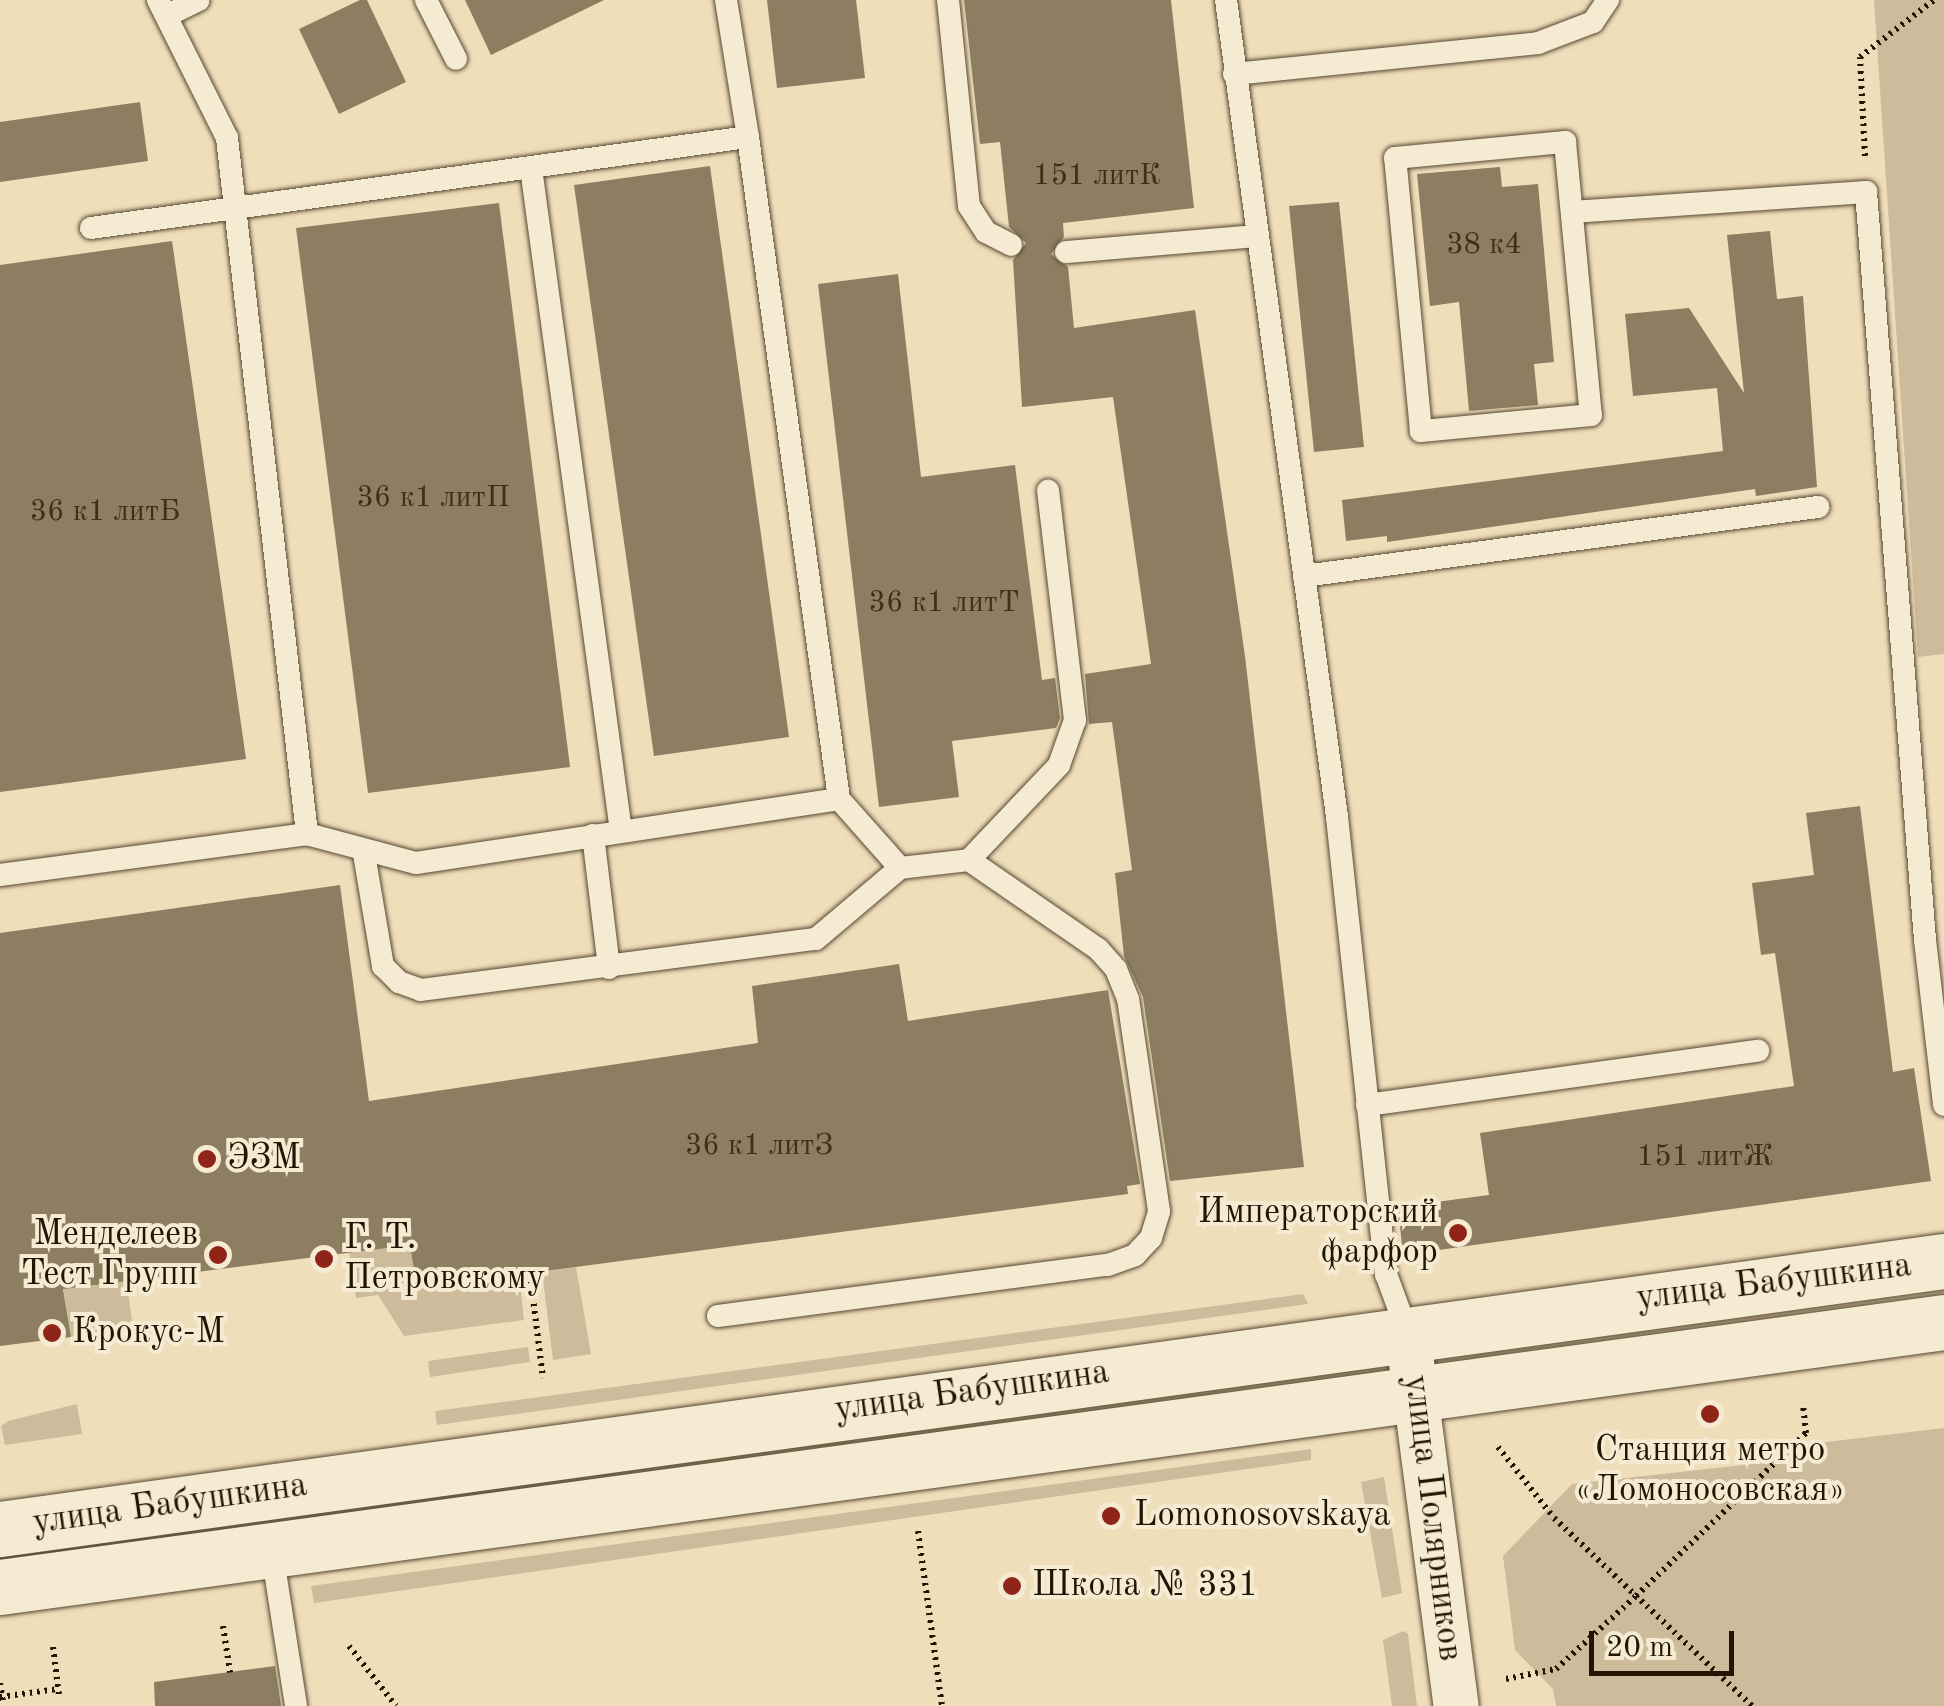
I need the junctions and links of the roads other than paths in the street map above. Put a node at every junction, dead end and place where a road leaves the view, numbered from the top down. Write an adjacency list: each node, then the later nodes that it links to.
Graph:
1 (199, 0): 7 (lane)
2 (426, 0): 8 (lane)
3 (726, 0): 10 (lane)
4 (948, 0): 16 (lane)
5 (1226, 0): 9 (lane)
6 (1608, 0): 9 (lane)
7 (163, 8): 12 (lane)
8 (456, 59)
9 (1234, 74): 15 (lane)
10 (748, 136): 11 (lane); 21 (lane)
11 (532, 168): 12 (lane); 22 (lane)
12 (236, 210): 14 (lane); 23 (lane)
13 (1572, 212): 13 (lane); 30 (lane)
14 (91, 228)
15 (1256, 236): 17 (lane); 20 (lane)
16 (1011, 245)
17 (1066, 252)
18 (1048, 491): 26 (lane)
19 (1818, 507): 20 (lane)
20 (1304, 576): 32 (lane)
21 (839, 799): 22 (lane); 27 (lane)
22 (621, 831): 24 (lane)
23 (307, 834): 25 (lane); 28 (lane)
24 (593, 835): 25 (lane); 29 (lane)
25 (364, 854): 29 (lane)
26 (969, 860): 27 (lane); 35 (lane)
27 (900, 868): 29 (lane)
28 (0, 875)
29 (609, 968)
30 (1937, 975): 33 (lane)
31 (1758, 1051): 32 (lane)
32 (1367, 1105): 37 (lane)
33 (1944, 1105)
34 (1944, 1262): 37 (street, улица Бабушкина)
35 (718, 1316)
36 (1944, 1322): 38 (street, улица Бабушкина)
37 (1407, 1331): 38 (street, улица Полярников); 39 (street, улица Бабушкина)
38 (1416, 1391): 41 (street, улица Бабушкина); 44 (street, улица Полярников)
39 (266, 1492): 40 (street, улица Бабушкина); 41 (lane)
40 (0, 1529)
41 (272, 1551): 42 (street, улица Бабушкина); 43 (lane)
42 (0, 1588)
43 (296, 1706)
44 (1456, 1706)

